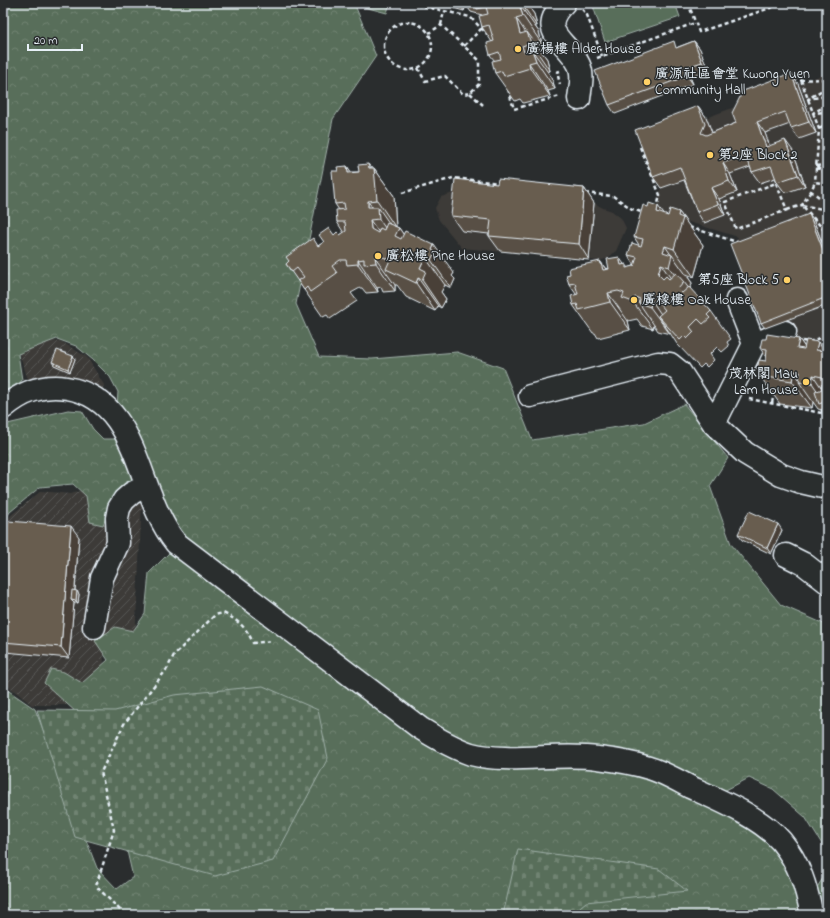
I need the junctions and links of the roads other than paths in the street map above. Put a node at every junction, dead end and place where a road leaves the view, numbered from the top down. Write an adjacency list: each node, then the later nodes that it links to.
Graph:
1 (572, 5): 2 (street)
2 (579, 99)
3 (737, 300): 5 (street)
4 (791, 337): 5 (street)
5 (754, 344): 8 (street)
6 (530, 396): 8 (street)
7 (3, 408): 9 (street)
8 (714, 424): 10 (street)
9 (146, 486): 13 (street); 14 (street)
10 (827, 488)
11 (786, 555): 12 (street)
12 (827, 582)
13 (94, 627)
14 (812, 915)

